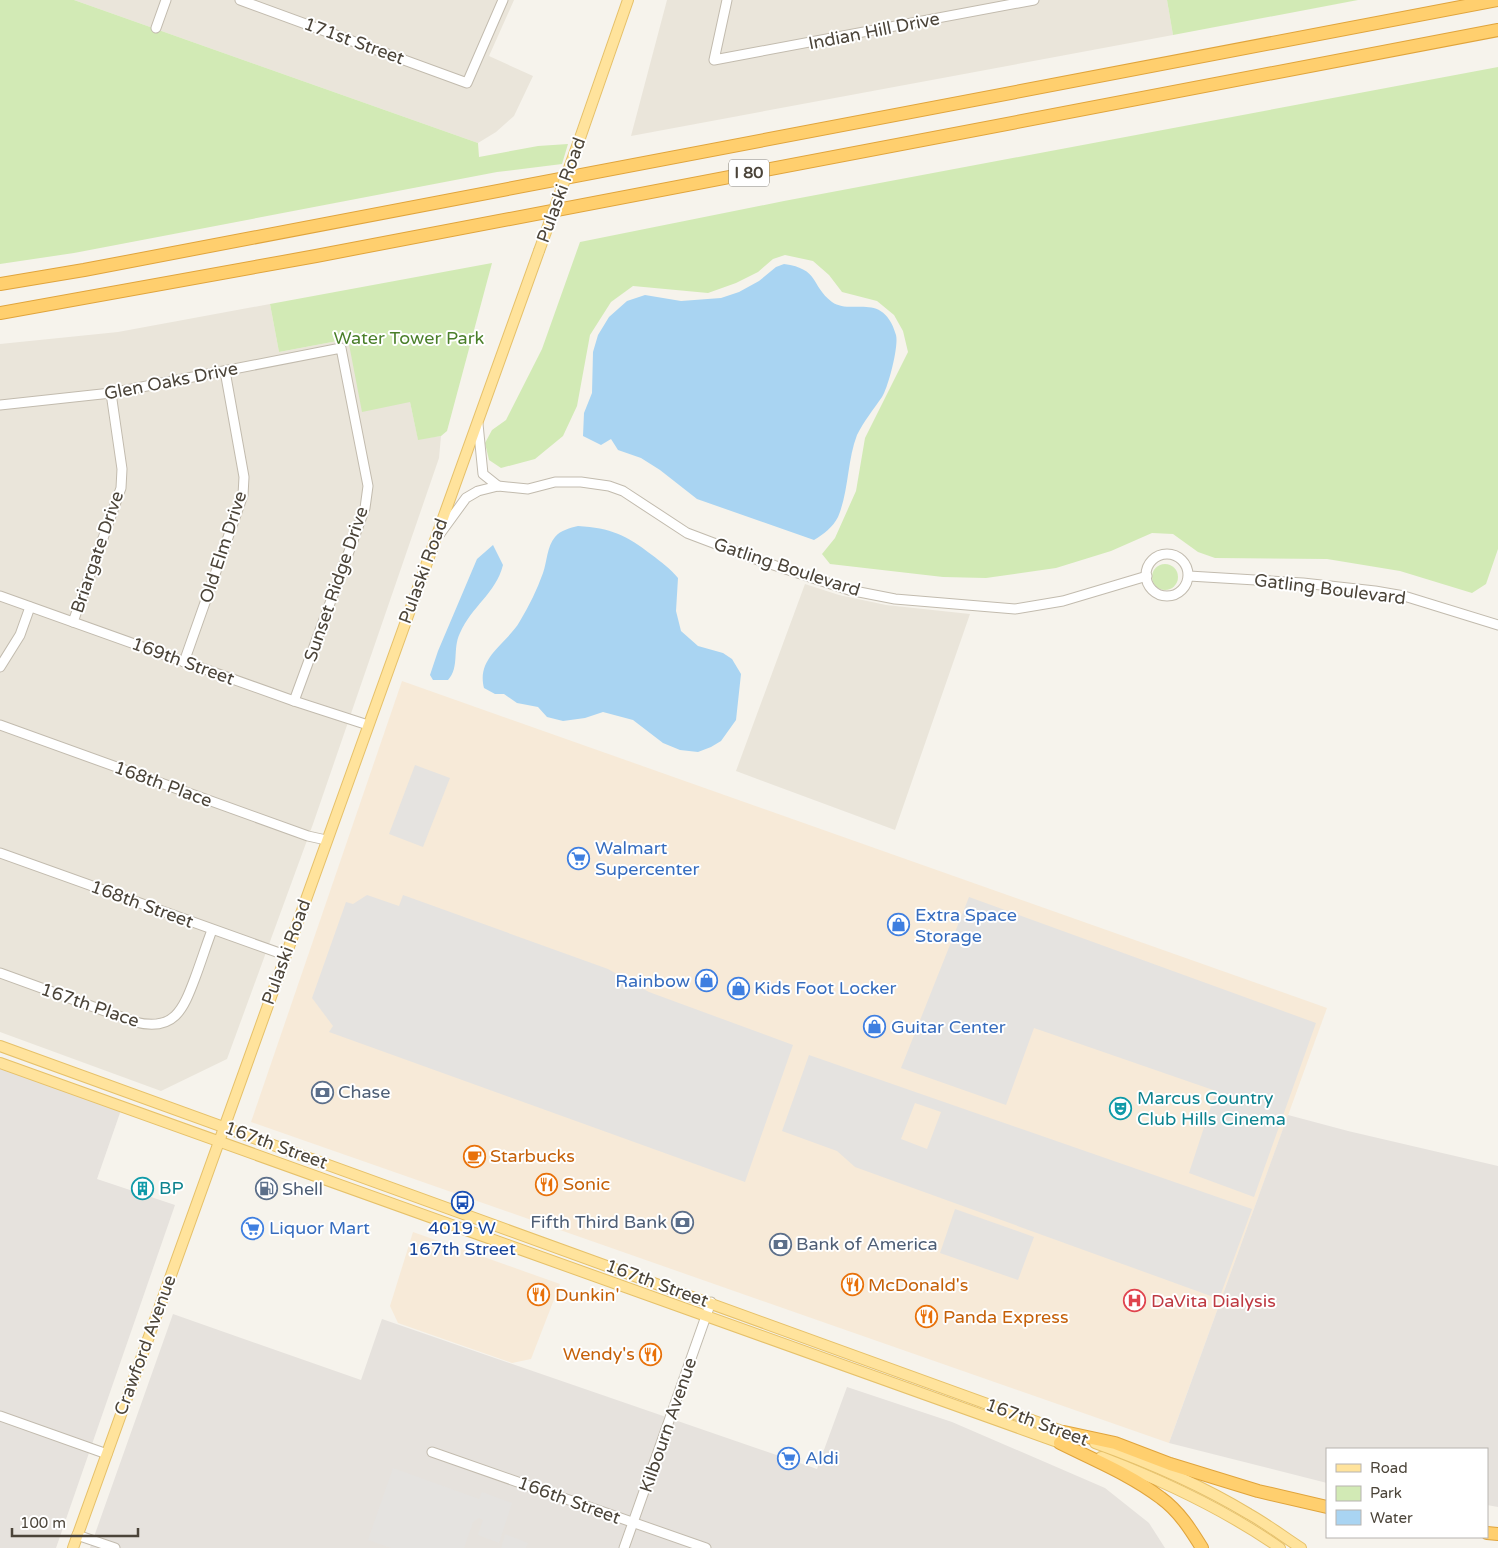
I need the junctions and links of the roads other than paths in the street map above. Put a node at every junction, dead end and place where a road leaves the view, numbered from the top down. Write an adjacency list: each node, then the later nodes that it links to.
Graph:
1 (166, 0): 8 (street)
2 (240, 0): 3 (street, 171st Street)
3 (503, 0)
4 (628, 0): 16 (main road, Pulaski Road, bridge)
5 (727, 0): 6 (street, Indian Hill Drive)
6 (1034, 0)
7 (1497, 0): 10 (highway, I 80)
8 (156, 28)
9 (1498, 30): 11 (highway, I 80)
10 (0, 284)
11 (0, 313)
12 (341, 348): 13 (street, Glen Oaks Drive); 27 (street, Sunset Ridge Drive)
13 (225, 371): 14 (street, Glen Oaks Drive); 25 (street, Old Elm Drive)
14 (111, 393): 15 (street, Glen Oaks Drive); 23 (street, Briargate Drive)
15 (0, 405)
16 (478, 422): 17 (street); 18 (main road, Pulaski Road)
17 (498, 486): 18 (street, Gatling Boulevard); 19 (street, Gatling Boulevard)
18 (432, 545): 29 (main road, Pulaski Road)
19 (1146, 576): 20 (street); 20 (street)
20 (1188, 576): 24 (street, Gatling Boulevard)
21 (0, 596): 22 (street, 169th Street)
22 (30, 607): 23 (street, 169th Street); 26 (street)
23 (73, 622): 25 (street, 169th Street)
24 (1498, 625)
25 (184, 662): 27 (street, 169th Street)
26 (0, 667)
27 (294, 702): 29 (street, 169th Street)
28 (0, 725): 30 (street, 168th Place)
29 (368, 725): 30 (main road, Pulaski Road)
30 (326, 840): 33 (main road, Pulaski Road)
31 (0, 853): 32 (street, 168th Street)
32 (212, 930): 33 (street, 168th Street); 34 (street, 167th Place)
33 (285, 955): 37 (main road, Pulaski Road)
34 (0, 973)
35 (0, 1046): 37 (main road, 167th Street)
36 (0, 1063): 38 (main road, 167th Street)
37 (223, 1126): 38 (main road, Pulaski Road); 39 (main road, 167th Street)
38 (218, 1141): 40 (main road, 167th Street); 44 (main road, Crawford Avenue)
39 (711, 1302): 40 (street, Kilbourn Avenue); 42 (main road, 167th Street)
40 (706, 1317): 42 (main road, 167th Street); 46 (street, Kilbourn Avenue)
41 (0, 1416): 44 (street)
42 (1062, 1437): 45 (highway); 52 (highway); 53 (main road, 167th Street); 54 (main road, 167th Street)
43 (432, 1452): 46 (street, 166th Street)
44 (106, 1454): 47 (main road, Crawford Avenue)
45 (1326, 1507)
46 (633, 1523): 50 (street, Kilbourn Avenue); 51 (street, 166th Street)
47 (78, 1535): 48 (main road, Crawford Avenue); 49 (street)
48 (73, 1548)
49 (115, 1548)
50 (624, 1548)
51 (706, 1548)
52 (1202, 1548)
53 (1280, 1548)
54 (1301, 1548)

